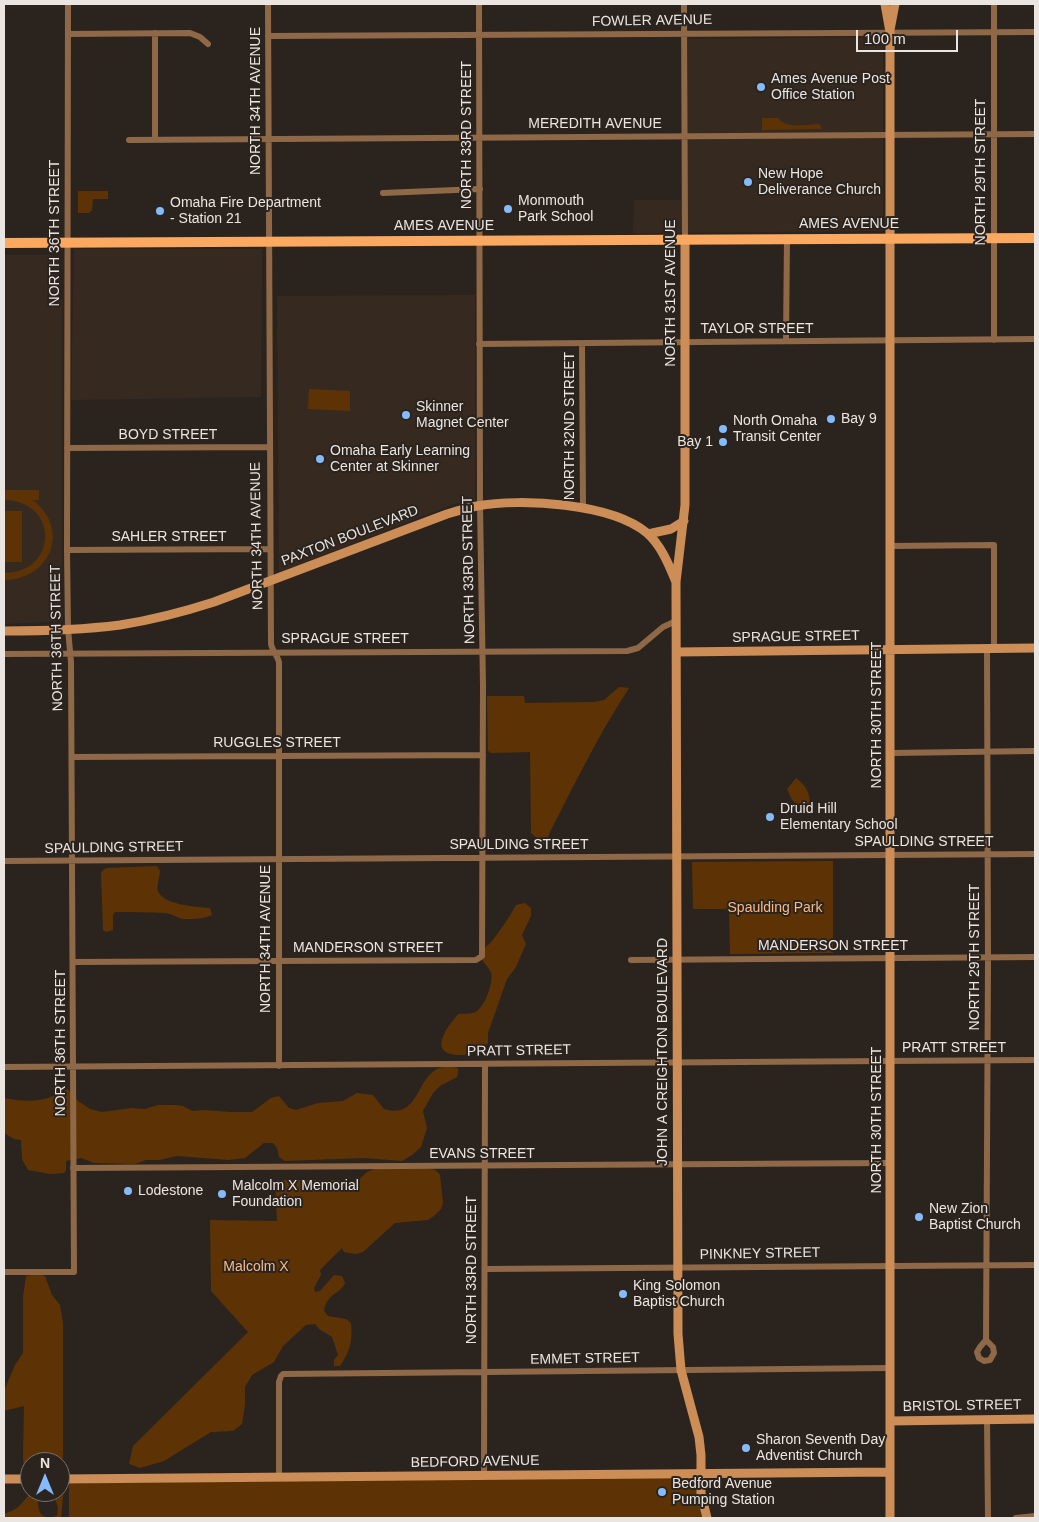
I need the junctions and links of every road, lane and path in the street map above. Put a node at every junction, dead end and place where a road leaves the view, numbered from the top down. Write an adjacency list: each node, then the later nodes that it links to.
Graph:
1 (68, 4): 12 (street, NORTH 36TH STREET)
2 (268, 4): 15 (street, NORTH 34TH AVENUE)
3 (479, 4): 14 (street, NORTH 33RD STREET)
4 (684, 4): 13 (street, NORTH 31ST AVENUE)
5 (885, 4): 8 (street, NORTH 30TH STREET)
6 (895, 4): 8 (street, NORTH 30TH STREET)
7 (994, 4): 9 (street, NORTH 29TH STREET)
8 (890, 32): 9 (street, FOWLER AVENUE); 13 (street, FOWLER AVENUE); 19 (street, NORTH 30TH STREET)
9 (994, 32): 10 (street, FOWLER AVENUE); 17 (street, NORTH 29TH STREET)
10 (1035, 32)
11 (155, 33): 12 (street); 16 (street); 23 (street)
12 (68, 34): 35 (street, NORTH 36TH STREET)
13 (684, 34): 14 (street, FOWLER AVENUE); 20 (street, NORTH 31ST AVENUE)
14 (479, 35): 15 (street, FOWLER AVENUE); 21 (street, NORTH 33RD STREET)
15 (268, 36): 24 (street, NORTH 34TH AVENUE)
16 (208, 44)
17 (994, 134): 18 (street, MEREDITH AVENUE); 19 (street, MEREDITH AVENUE); 29 (street, NORTH 29TH STREET)
18 (1035, 134)
19 (889, 135): 20 (street, MEREDITH AVENUE); 28 (street, NORTH 30TH STREET)
20 (685, 136): 21 (street, MEREDITH AVENUE); 31 (street, NORTH 31ST AVENUE)
21 (479, 138): 24 (street, MEREDITH AVENUE); 25 (street, NORTH 33RD STREET)
22 (129, 140): 23 (street, MEREDITH AVENUE)
23 (155, 140): 24 (street, MEREDITH AVENUE)
24 (268, 140): 33 (street, NORTH 34TH AVENUE)
25 (480, 189): 26 (street); 32 (street, NORTH 33RD STREET)
26 (383, 193)
27 (787, 238): 28 (main road, AMES AVENUE); 31 (main road, AMES AVENUE); 39 (street)
28 (890, 238): 29 (main road, AMES AVENUE); 37 (street, NORTH 30TH STREET)
29 (994, 238): 30 (main road, AMES AVENUE); 38 (street, NORTH 29TH STREET)
30 (1035, 238)
31 (685, 239): 32 (main road, AMES AVENUE); 40 (street, NORTH 31ST AVENUE)
32 (480, 240): 33 (main road, AMES AVENUE); 41 (street, NORTH 33RD STREET)
33 (269, 241): 35 (main road, AMES AVENUE); 43 (street, NORTH 34TH AVENUE)
34 (4, 243): 35 (main road, AMES AVENUE)
35 (67, 244): 44 (street, NORTH 36TH STREET)
36 (1035, 339): 38 (street, TAYLOR STREET)
37 (890, 340): 38 (street, TAYLOR STREET); 39 (street, TAYLOR STREET); 49 (street, NORTH 30TH STREET)
38 (994, 340)
39 (786, 341): 40 (street, TAYLOR STREET)
40 (685, 342): 42 (street, TAYLOR STREET); 47 (street, NORTH 31ST AVENUE)
41 (479, 344): 42 (street, TAYLOR STREET); 45 (street, NORTH 33RD STREET)
42 (582, 344): 46 (street, NORTH 32ND STREET)
43 (269, 447): 44 (street, BOYD STREET); 50 (street, NORTH 34TH AVENUE)
44 (67, 448): 51 (street, NORTH 36TH STREET)
45 (480, 505): 46 (street, PAXTON BOULEVARD); 52 (street, PAXTON BOULEVARD); 60 (street, NORTH 33RD STREET)
46 (582, 508): 48 (street, PAXTON BOULEVARD)
47 (684, 521): 48 (street); 53 (street, NORTH 31ST AVENUE)
48 (648, 534): 53 (street, PAXTON BOULEVARD)
49 (890, 546): 57 (street, NORTH 29TH STREET); 59 (street, NORTH 30TH STREET)
50 (270, 549): 51 (street, SAHLER STREET); 52 (street, NORTH 34TH AVENUE)
51 (68, 550): 55 (street, NORTH 36TH STREET)
52 (270, 580): 55 (street, PAXTON BOULEVARD); 62 (street, NORTH 34TH AVENUE)
53 (676, 582): 54 (street, JOHN A CREIGHTON BOULEVARD)
54 (676, 621): 60 (street, SPRAGUE STREET); 61 (street, JOHN A CREIGHTON BOULEVARD)
55 (68, 629): 56 (street, PAXTON BOULEVARD); 64 (street, NORTH 36TH STREET)
56 (4, 631)
57 (990, 648): 58 (street, SPRAGUE STREET); 59 (street, SPRAGUE STREET); 67 (street, NORTH 29TH STREET)
58 (1035, 648)
59 (890, 649): 61 (street, SPRAGUE STREET); 66 (street, NORTH 30TH STREET)
60 (482, 652): 62 (street, SPRAGUE STREET); 68 (street, NORTH 33RD STREET)
61 (677, 652): 74 (street, JOHN A CREIGHTON BOULEVARD)
62 (275, 653): 64 (street, SPRAGUE STREET); 69 (street, NORTH 34TH AVENUE)
63 (4, 654): 64 (street, SPRAGUE STREET)
64 (70, 654): 70 (street, NORTH 36TH STREET)
65 (1035, 751): 67 (street)
66 (890, 752): 67 (street); 73 (street, NORTH 30TH STREET)
67 (987, 752): 71 (street, NORTH 29TH STREET)
68 (483, 755): 69 (street, RUGGLES STREET); 75 (street, NORTH 33RD STREET)
69 (279, 756): 70 (street, RUGGLES STREET); 76 (street, NORTH 34TH AVENUE)
70 (72, 757): 77 (street, NORTH 36TH STREET)
71 (987, 854): 72 (street, SPAULDING STREET); 73 (street, SPAULDING STREET); 80 (street, NORTH 29TH STREET)
72 (1035, 854)
73 (890, 855): 74 (street, SPAULDING STREET); 82 (street, NORTH 30TH STREET)
74 (677, 856): 75 (street, SPAULDING STREET); 84 (street, JOHN A CREIGHTON BOULEVARD)
75 (483, 857): 76 (street, SPAULDING STREET); 79 (street, NORTH 33RD STREET)
76 (279, 858): 77 (street, SPAULDING STREET); 85 (street, NORTH 34TH AVENUE)
77 (72, 860): 78 (street, SPAULDING STREET); 86 (street, NORTH 36TH STREET)
78 (4, 861)
79 (482, 956): 85 (street, MANDERSON STREET)
80 (988, 957): 81 (street, MANDERSON STREET); 82 (street, MANDERSON STREET); 87 (street, NORTH 29TH STREET)
81 (1035, 957)
82 (891, 958): 84 (street, MANDERSON STREET); 89 (street, NORTH 30TH STREET)
83 (631, 960): 84 (street, MANDERSON STREET)
84 (677, 960): 90 (street, JOHN A CREIGHTON BOULEVARD)
85 (279, 961): 86 (street, MANDERSON STREET); 93 (street, NORTH 34TH AVENUE)
86 (73, 962): 94 (street, NORTH 36TH STREET)
87 (988, 1060): 88 (street, PRATT STREET); 89 (street, PRATT STREET); 100 (street, NORTH 29TH STREET)
88 (1035, 1060)
89 (891, 1061): 90 (street, PRATT STREET); 95 (street, NORTH 30TH STREET)
90 (677, 1062): 91 (street, PRATT STREET); 96 (street, JOHN A CREIGHTON BOULEVARD)
91 (485, 1064): 93 (street, PRATT STREET); 97 (street, NORTH 33RD STREET)
92 (4, 1066): 94 (street, PRATT STREET)
93 (279, 1066): 94 (street, PRATT STREET)
94 (74, 1067): 98 (street, NORTH 36TH STREET)
95 (890, 1163): 96 (street, EVANS STREET); 99 (street, NORTH 30TH STREET)
96 (677, 1165): 97 (street, EVANS STREET); 102 (street, JOHN A CREIGHTON BOULEVARD)
97 (484, 1166): 98 (street, EVANS STREET); 103 (street, NORTH 33RD STREET)
98 (74, 1168): 104 (street, NORTH 36TH STREET)
99 (890, 1265): 100 (street, PINKNEY STREET); 102 (street, PINKNEY STREET); 106 (street, NORTH 30TH STREET)
100 (988, 1265): 101 (street, PINKNEY STREET); 105 (street, NORTH 29TH STREET)
101 (1035, 1265)
102 (678, 1267): 103 (street, PINKNEY STREET); 107 (street, JOHN A CREIGHTON BOULEVARD)
103 (484, 1269): 108 (street, NORTH 33RD STREET)
104 (4, 1272)
105 (986, 1340)
106 (890, 1368): 107 (street, EMMET STREET); 111 (street, NORTH 30TH STREET)
107 (681, 1370): 108 (street, EMMET STREET); 113 (street, JOHN A CREIGHTON BOULEVARD)
108 (484, 1372): 114 (street, NORTH 33RD STREET); 116 (street, EMMET STREET)
109 (1035, 1419): 110 (street, BRISTOL STREET)
110 (987, 1420): 111 (street, BRISTOL STREET); 122 (street)
111 (890, 1421): 112 (street, NORTH 30TH STREET)
112 (890, 1472): 113 (street, BEDFORD AVENUE); 121 (street, NORTH 30TH STREET)
113 (701, 1474): 114 (street, BEDFORD AVENUE); 120 (street, JOHN A CREIGHTON BOULEVARD)
114 (484, 1476): 116 (street, BEDFORD AVENUE)
115 (4, 1478): 117 (street)
116 (279, 1478): 118 (street, BEDFORD AVENUE)
117 (20, 1479)
118 (70, 1479)
119 (1035, 1516): 123 (street)
120 (707, 1518)
121 (890, 1518)
122 (988, 1518)
123 (1016, 1518)

